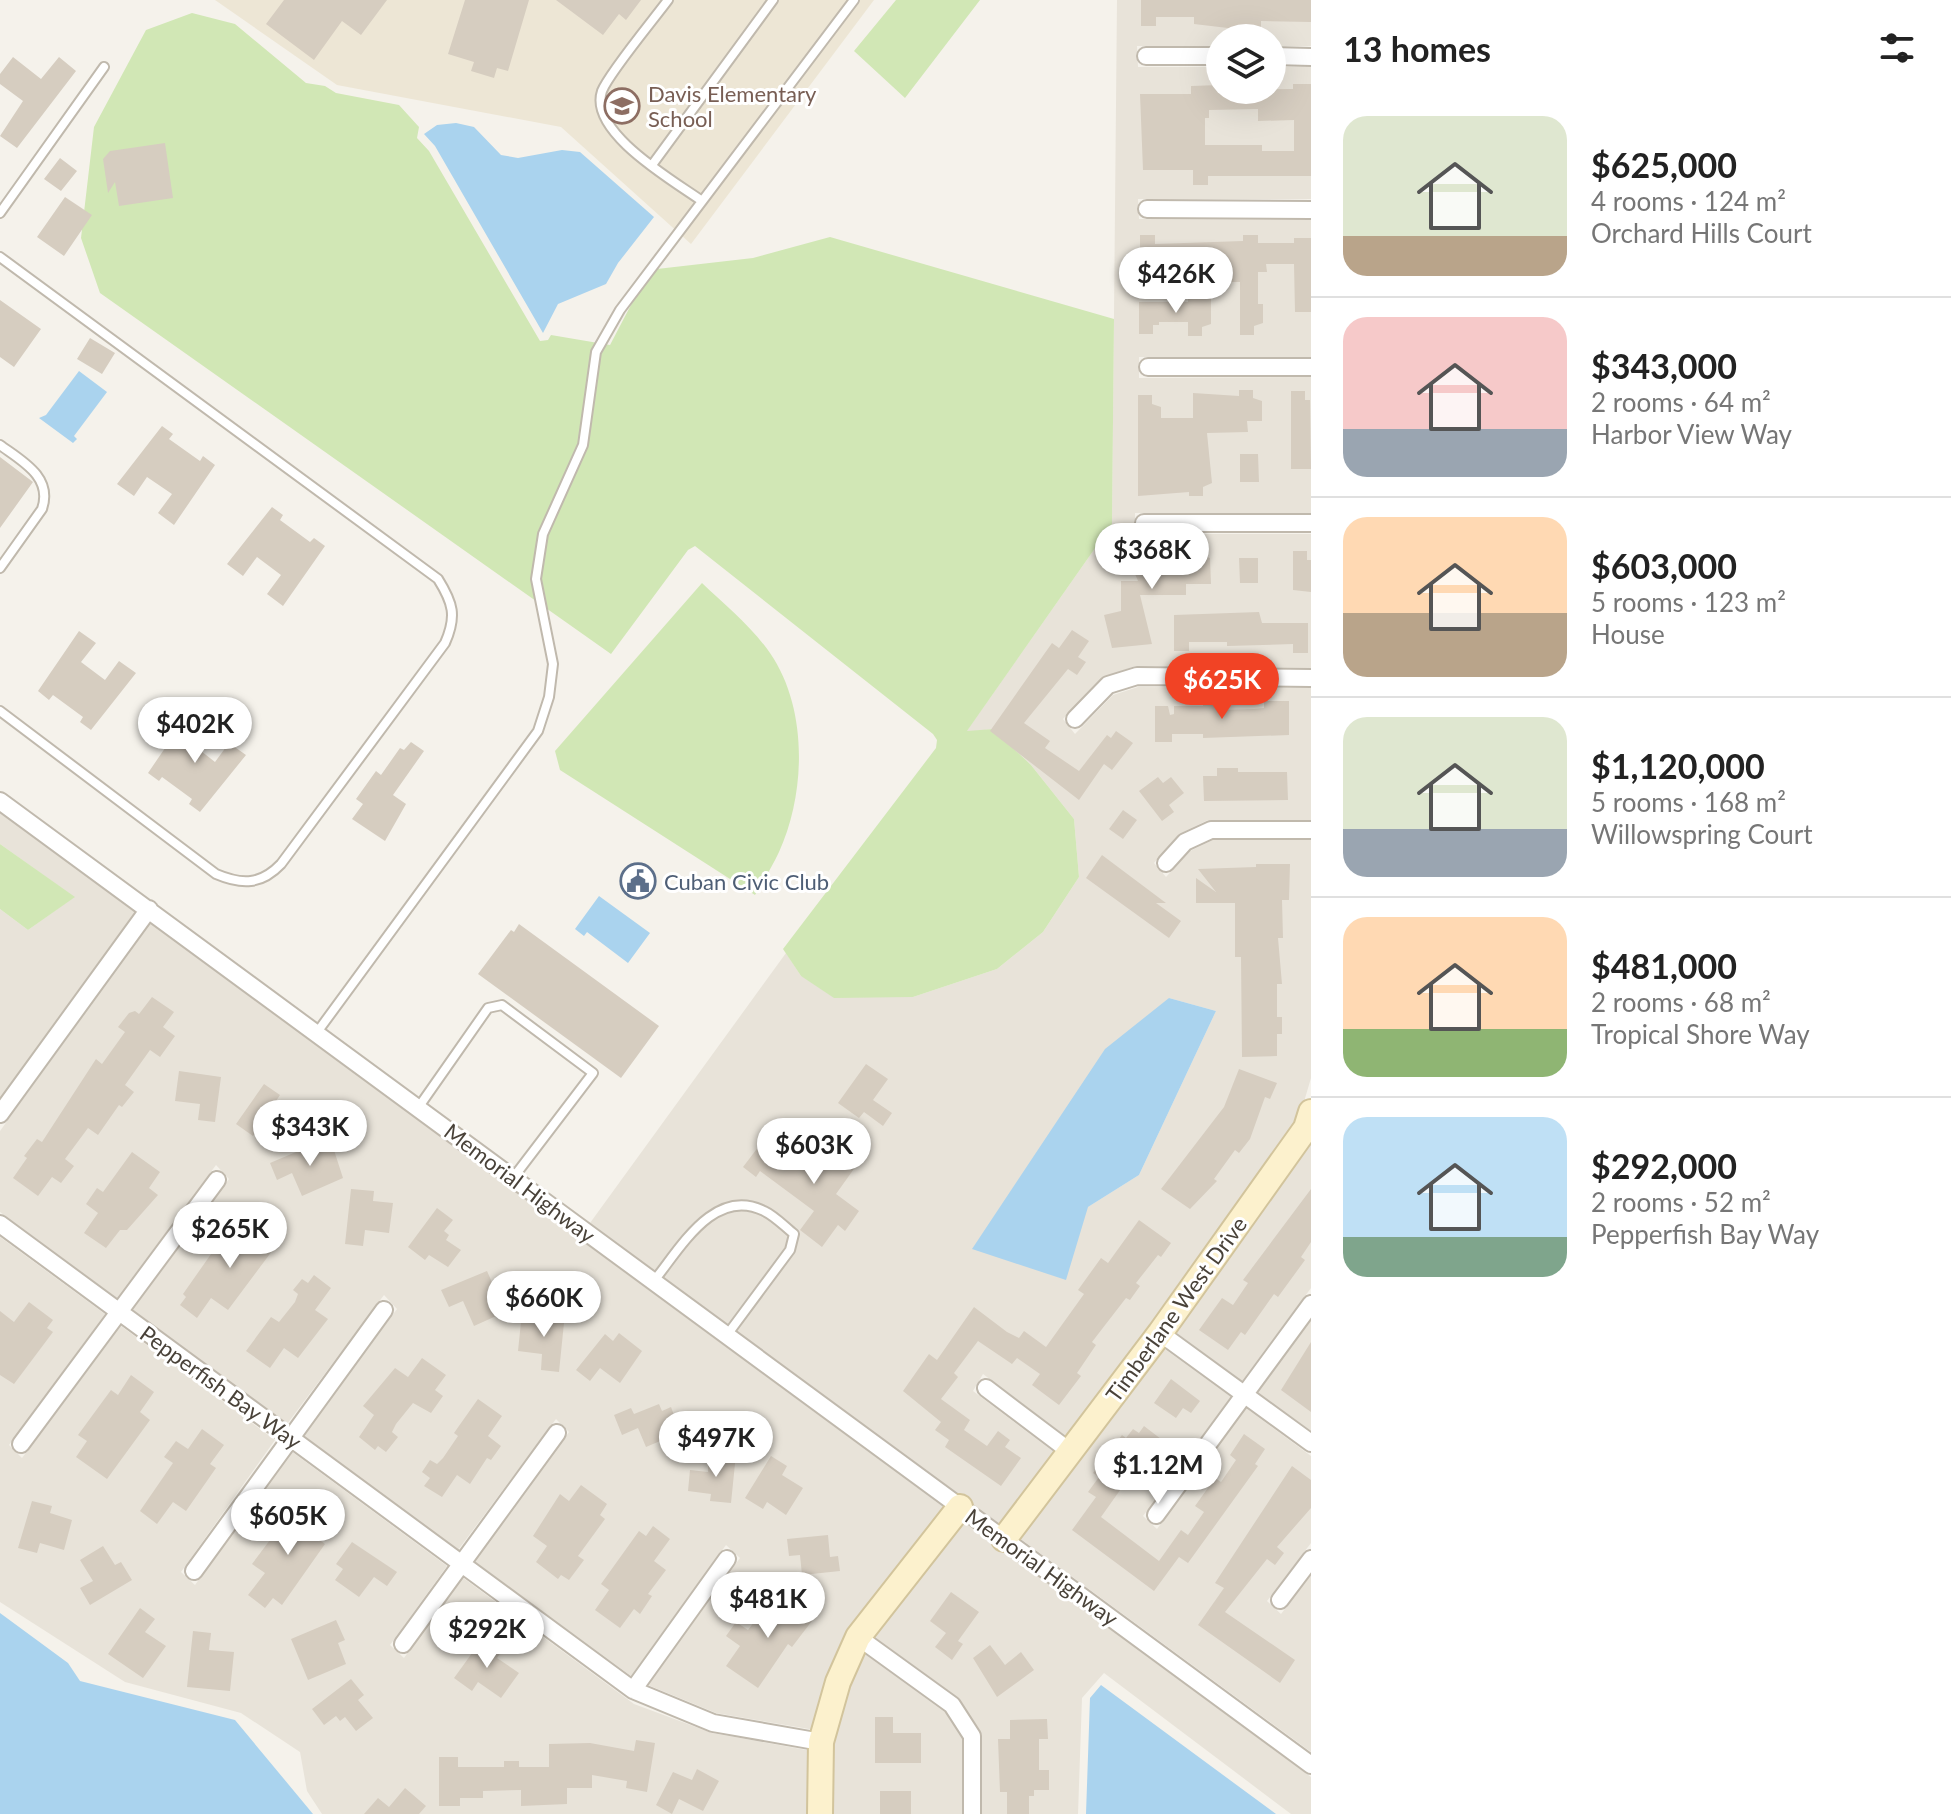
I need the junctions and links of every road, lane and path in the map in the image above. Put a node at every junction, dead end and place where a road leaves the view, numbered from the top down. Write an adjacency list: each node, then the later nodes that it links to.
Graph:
1 (668, 0): 9 (lane)
2 (773, 0): 9 (lane)
3 (854, 0): 10 (lane)
4 (1146, 56): 5 (street)
5 (1206, 56)
6 (1286, 56): 7 (street)
7 (1311, 57)
8 (104, 67): 13 (lane)
9 (652, 165): 10 (lane)
10 (702, 201): 28 (lane)
11 (1147, 209): 12 (street)
12 (1311, 210)
13 (0, 213)
14 (0, 257): 22 (lane)
15 (1148, 367): 16 (street)
16 (1311, 367)
17 (0, 445): 20 (lane)
18 (1144, 523): 19 (street)
19 (1311, 523)
20 (0, 568)
21 (1311, 678): 23 (street)
22 (0, 711)
23 (1075, 719)
24 (0, 801): 27 (street, Memorial Highway)
25 (1311, 830): 26 (street)
26 (1166, 863)
27 (149, 909): 28 (street, Memorial Highway); 31 (street)
28 (318, 1031): 29 (street, Memorial Highway)
29 (418, 1108): 32 (street, Memorial Highway); 32 (lane)
30 (1311, 1112): 39 (street, Timberlane West Drive)
31 (0, 1114)
32 (513, 1178): 35 (street, Memorial Highway)
33 (217, 1180): 38 (street)
34 (0, 1224): 38 (street, Pepperfish Bay Way)
35 (653, 1282): 40 (street, Memorial Highway); 40 (lane)
36 (1311, 1304): 42 (street)
37 (384, 1310): 44 (street)
38 (119, 1312): 44 (street, Pepperfish Bay Way); 46 (street)
39 (1160, 1333): 42 (street); 47 (street, Timberlane West Drive)
40 (727, 1336): 48 (street, Memorial Highway)
41 (986, 1388): 47 (street)
42 (1244, 1395): 45 (street); 49 (street)
43 (557, 1433): 53 (street)
44 (289, 1437): 53 (street, Pepperfish Bay Way); 54 (street)
45 (1311, 1443)
46 (21, 1444)
47 (1072, 1453): 50 (street, Timberlane West Drive)
48 (960, 1507): 50 (street, Memorial Highway); 56 (street)
49 (1156, 1515)
50 (1004, 1539): 60 (street, Memorial Highway)
51 (727, 1559): 58 (street)
52 (1311, 1559): 55 (street)
53 (460, 1564): 57 (street); 58 (street, Pepperfish Bay Way)
54 (194, 1571)
55 (1280, 1600)
56 (858, 1637): 59 (street); 62 (street)
57 (403, 1644)
58 (633, 1690): 59 (street, Pepperfish Bay Way)
59 (821, 1742): 61 (street)
60 (1311, 1765)
61 (820, 1814)
62 (972, 1814)

